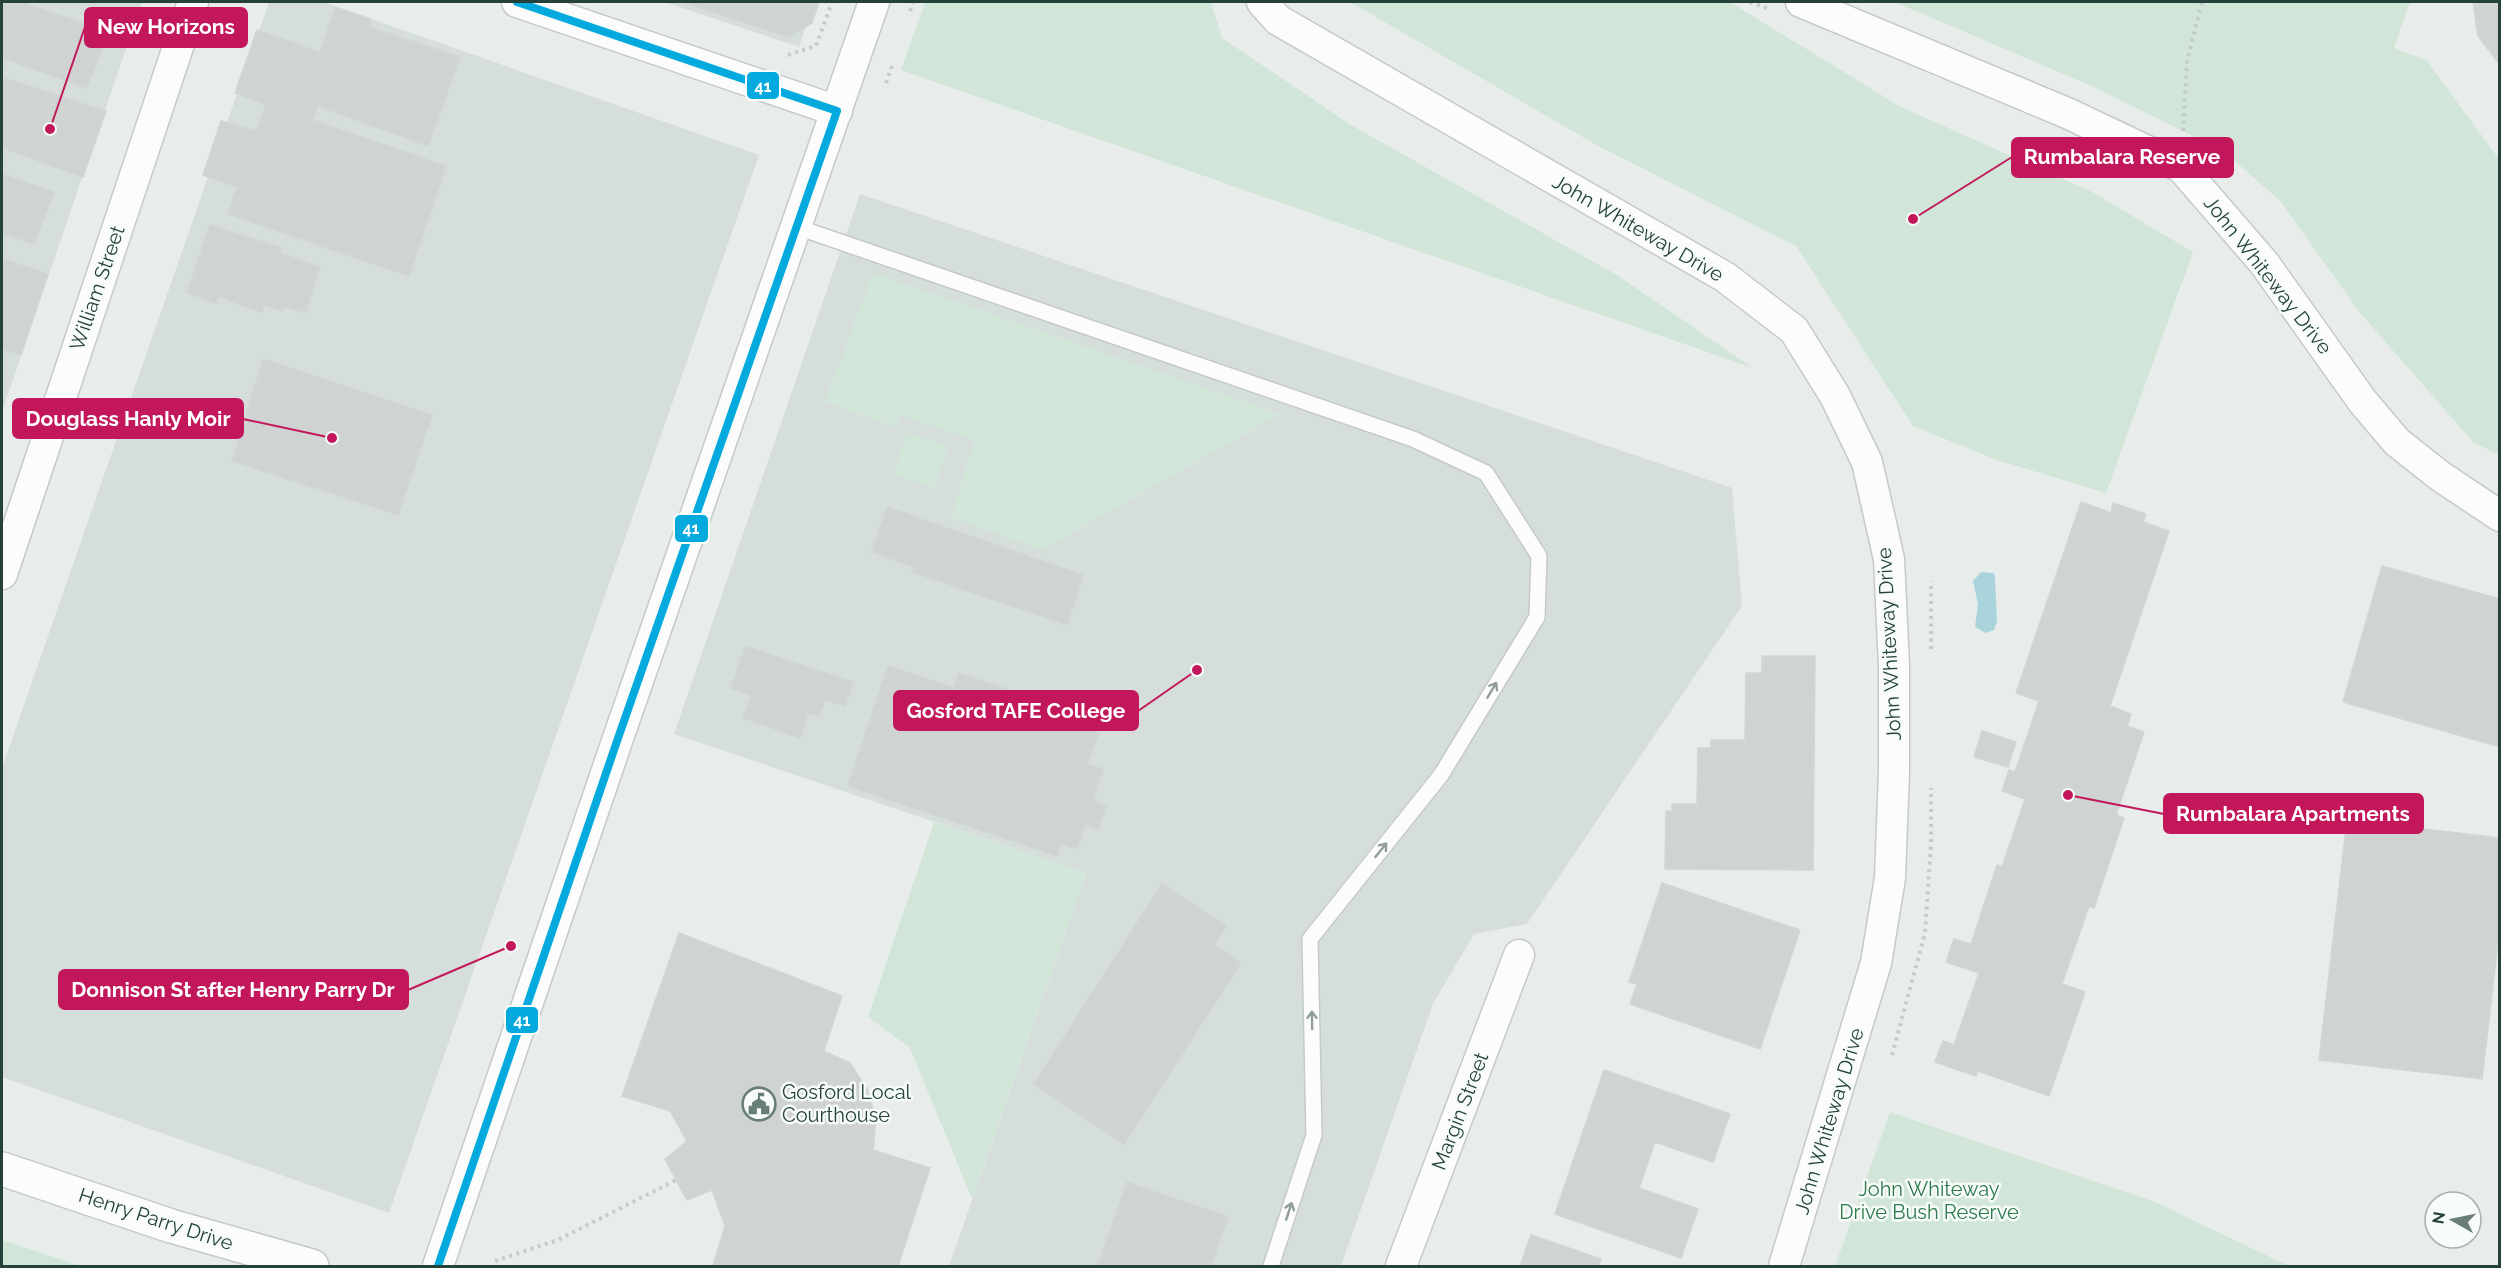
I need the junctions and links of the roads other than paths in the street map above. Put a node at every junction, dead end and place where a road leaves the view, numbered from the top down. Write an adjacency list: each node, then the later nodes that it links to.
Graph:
1 (193, 2): 9 (street, William Street)
2 (517, 2): 6 (street)
3 (874, 2): 6 (street)
4 (1262, 2): 16 (street, John Whiteway Drive)
5 (1789, 8): 8 (street, John Whiteway Drive)
6 (837, 111): 7 (street)
7 (797, 227): 13 (street); 14 (lane, one-way to 7)
8 (2499, 516)
9 (2, 574)
10 (1519, 955): 15 (street, Margin Street)
11 (2, 1169): 12 (main road, Henry Parry Drive)
12 (312, 1266)
13 (438, 1266)
14 (1271, 1266)
15 (1401, 1266)
16 (1784, 1266)

